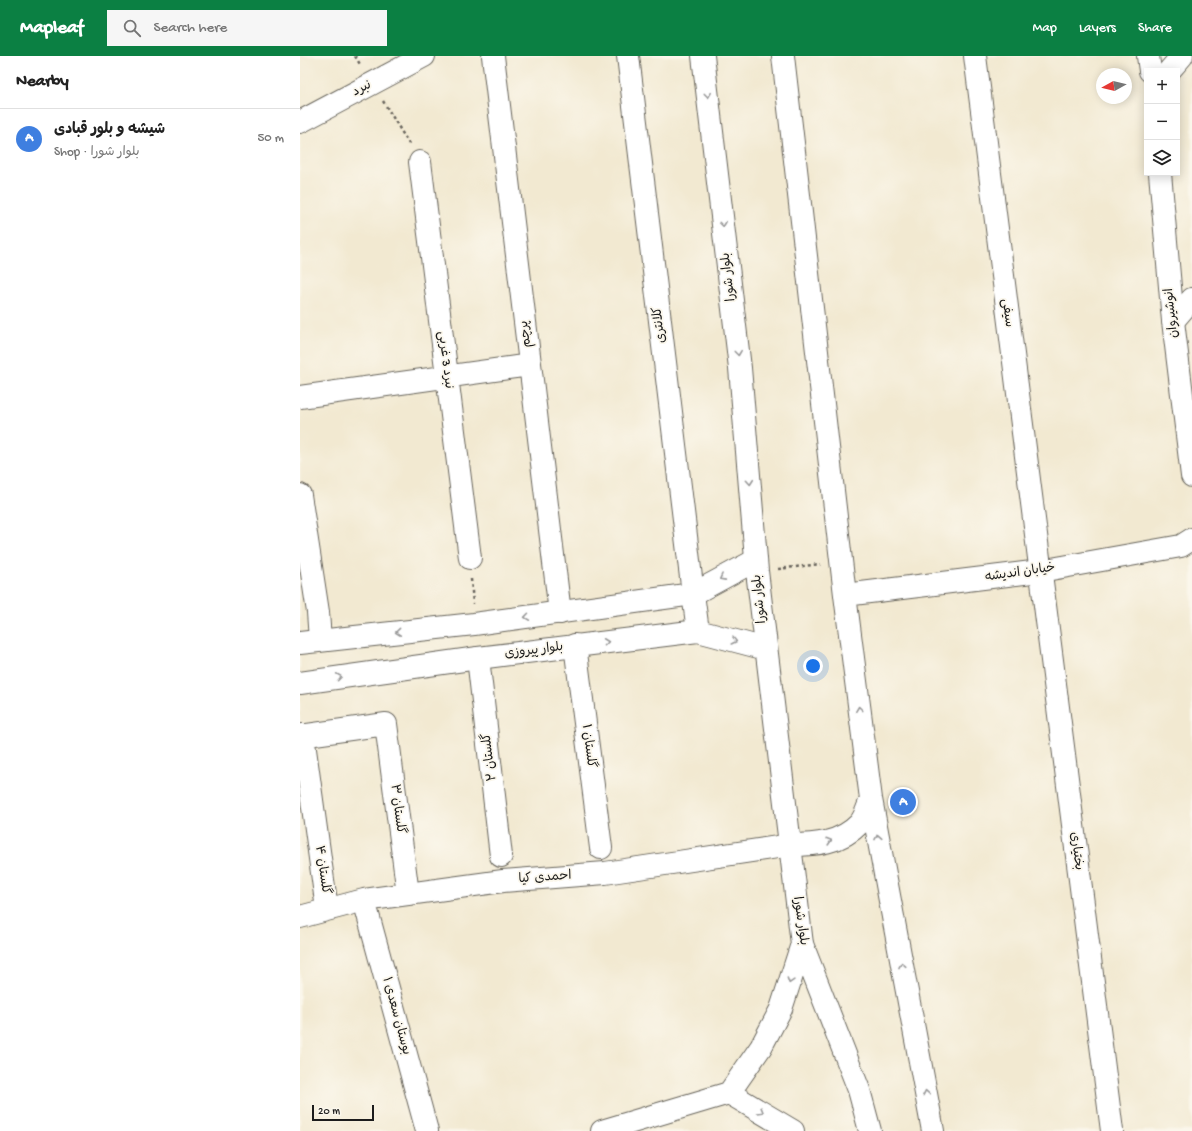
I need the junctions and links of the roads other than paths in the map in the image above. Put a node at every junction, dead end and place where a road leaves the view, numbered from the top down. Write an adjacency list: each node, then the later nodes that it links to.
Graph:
1 (424, 56): 11 (street, نبرد)
2 (493, 56): 16 (street, پرچم)
3 (628, 56): 25 (street, کلانتری)
4 (703, 56): 23 (street, بلوار شورا, one-way to 23)
5 (783, 56): 26 (street)
6 (975, 56): 24 (street, سیفی)
7 (1148, 56): 9 (street)
8 (1182, 56): 10 (street)
9 (1150, 68)
10 (1172, 68)
11 (300, 122)
12 (420, 162): 17 (street, نبرد 3 غربی)
13 (1160, 176): 15 (street, انوشیروان)
14 (1192, 299): 15 (street)
15 (1173, 321): 19 (street, انوشیروان)
16 (530, 365): 17 (street); 27 (street, پرچم)
17 (447, 376): 18 (street); 22 (street, نبرد 3 غربی)
18 (300, 397)
19 (1192, 476)
20 (300, 495): 29 (street)
21 (1192, 539): 24 (street, خیابان اندیشه)
22 (470, 558)
23 (757, 566): 25 (street, one-way to 25); 31 (street, بلوار شورا)
24 (1040, 571): 26 (street, خیابان اندیشه); 50 (street, بختیاری)
25 (693, 594): 27 (street); 28 (street, کلانتری)
26 (845, 595): 35 (street, one-way to 26)
27 (560, 613): 29 (street, one-way to 29)
28 (698, 631): 30 (street, بلوار پیروزی, one-way to 28); 31 (street, بلوار پیروزی, one-way to 31)
29 (310, 642)
30 (575, 645): 32 (street, بلوار پیروزی); 37 (street, گلستان ۱)
31 (766, 649): 36 (street, بلوار شورا)
32 (478, 658): 33 (street, بلوار پیروزی, one-way to 32); 38 (street, گلستان ۲)
33 (300, 683)
34 (302, 735): 39 (street, گلستان ۳); 41 (street, گلستان ۴)
35 (871, 799): 36 (street, احمدی کیا, one-way to 35); 49 (street, one-way to 35)
36 (791, 845): 39 (street, احمدی کیا); 43 (street, بلوار شورا)
37 (601, 848)
38 (501, 856)
39 (408, 894): 40 (street, احمدی کیا)
40 (364, 900): 41 (street, احمدی کیا); 45 (street, بوستان سعدی ۱)
41 (327, 909): 42 (street, احمدی کیا)
42 (300, 917)
43 (802, 944): 44 (street, one-way to 44); 48 (street, بلوار شورا)
44 (729, 1093): 46 (street); 47 (street, one-way to 47)
45 (427, 1131)
46 (602, 1131)
47 (794, 1131)
48 (870, 1131)
49 (933, 1131)
50 (1112, 1131)

